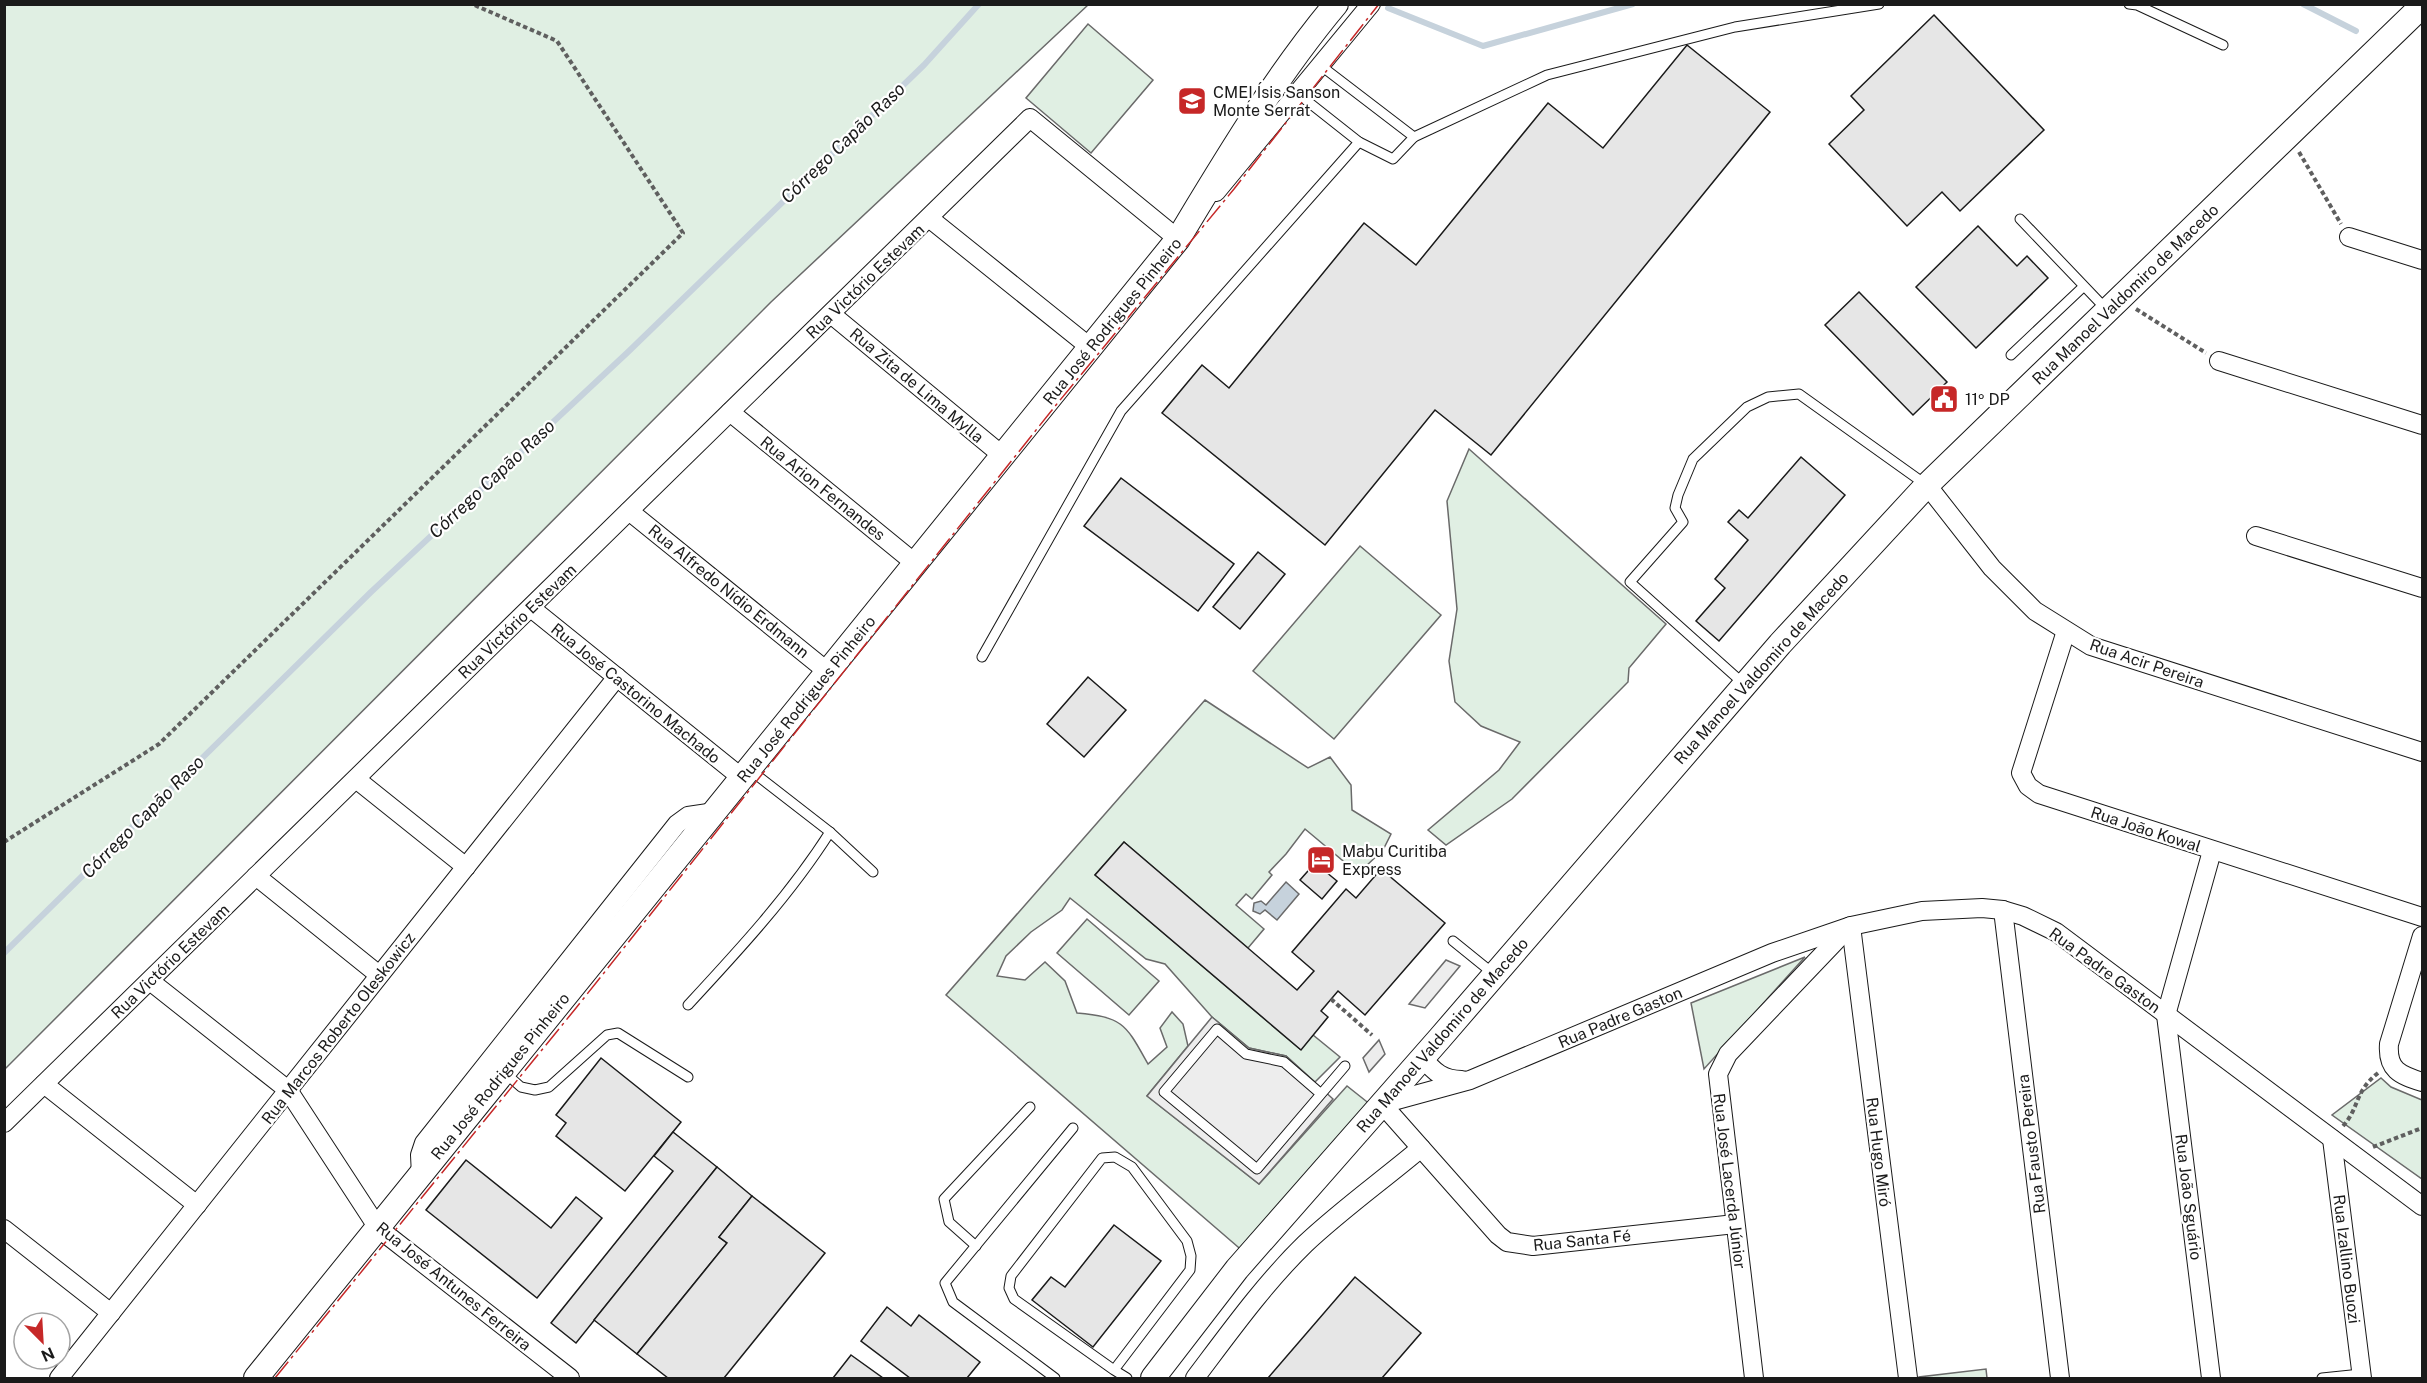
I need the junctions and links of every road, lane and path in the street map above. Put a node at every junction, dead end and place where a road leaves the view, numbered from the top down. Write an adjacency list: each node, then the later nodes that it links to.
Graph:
1 (472, 4): 43 (path)
2 (1336, 4): 16 (main road, Rua José Rodrigues Pinheiro)
3 (1371, 4): 8 (street)
4 (1879, 4): 11 (lane)
5 (2129, 4): 7 (lane)
6 (2422, 6): 10 (main road, Rua Manoel Valdomiro de Macedo)
7 (2223, 45)
8 (1320, 65): 9 (street); 11 (lane)
9 (1297, 93): 12 (lane); 16 (street)
10 (2289, 136): 15 (path); 19 (main road, Rua Manoel Valdomiro de Macedo)
11 (1414, 137): 12 (lane)
12 (1359, 142): 34 (lane)
13 (929, 218): 16 (street, Rua Victório Estevam); 20 (street, Rua Victório Estevam); 21 (street)
14 (2020, 219): 18 (lane)
15 (2349, 237): 17 (street)
16 (1178, 239): 21 (main road, Rua José Rodrigues Pinheiro)
17 (2422, 260)
18 (2083, 287): 19 (lane); 22 (lane)
19 (2114, 304): 23 (path); 27 (main road, Rua Manoel Valdomiro de Macedo)
20 (831, 314): 24 (street, Rua Victório Estevam); 26 (street, Rua Zita de Lima Mylla)
21 (1090, 348): 26 (main road, Rua José Rodrigues Pinheiro)
22 (2011, 355)
23 (2219, 361): 25 (street)
24 (730, 412): 28 (street, Rua Victório Estevam); 30 (street, Rua Arion Fernandes)
25 (2422, 425)
26 (1003, 456): 30 (main road, Rua José Rodrigues Pinheiro)
27 (1927, 486): 33 (street, Rua Acir Pereira); 37 (main road, Rua Manoel Valdomiro de Macedo); 37 (lane)
28 (629, 511): 32 (street, Rua Victório Estevam); 35 (street, Rua Alfredo Nídio Erdmann)
29 (2256, 536): 31 (street)
30 (916, 564): 35 (main road, Rua José Rodrigues Pinheiro)
31 (2422, 588)
32 (531, 608): 36 (street, Rua José Castorino Machado); 40 (street, Rua Victório Estevam)
33 (2066, 631): 38 (street, Rua Acir Pereira); 44 (street, Rua João Kowal)
34 (982, 657)
35 (828, 672): 39 (main road, Rua José Rodrigues Pinheiro)
36 (617, 677): 39 (street, Rua José Castorino Machado); 45 (street, Rua Marcos Roberto Oleskowicz)
37 (1745, 685): 54 (main road, Rua Manoel Valdomiro de Macedo)
38 (2422, 752)
39 (745, 774): 41 (main road, Rua José Rodrigues Pinheiro); 42 (lane)
40 (356, 779): 45 (street); 47 (street, Rua Victório Estevam)
41 (715, 812): 63 (main road, Rua José Rodrigues Pinheiro); 78 (street)
42 (830, 832): 46 (lane); 57 (lane)
43 (4, 842)
44 (2212, 851): 49 (street, Rua João Kowal); 58 (street)
45 (466, 867): 53 (street, Rua Marcos Roberto Oleskowicz)
46 (873, 872)
47 (256, 876): 53 (street); 55 (street, Rua Victório Estevam)
48 (2003, 910): 50 (street, Rua Padre Gaston); 58 (street, Rua Padre Gaston); 97 (street, Rua Fausto Pereira)
49 (2422, 917)
50 (1851, 926): 65 (street, Rua Padre Gaston); 81 (street, Rua José Lacerda Júnior); 96 (street, Rua Hugo Miró)
51 (2422, 936): 61 (street)
52 (1453, 941): 54 (lane)
53 (379, 975): 68 (street, Rua Marcos Roberto Oleskowicz)
54 (1494, 975): 60 (main road, Rua Manoel Valdomiro de Macedo)
55 (150, 981): 67 (street, Rua Victório Estevam); 68 (street, Rua José Antunes Ferreira)
56 (1331, 999): 59 (path)
57 (688, 1005)
58 (2166, 1016): 75 (street, Rua Padre Gaston); 98 (street, Rua João Sguário)
59 (1372, 1035)
60 (1423, 1058): 65 (street); 70 (main road, Rua Manoel Valdomiro de Macedo)
61 (2391, 1064): 66 (street); 75 (path)
62 (1345, 1066): 69 (lane)
63 (504, 1072): 64 (lane); 78 (main road, Rua José Rodrigues Pinheiro)
64 (688, 1077)
65 (1470, 1080): 70 (street, Rua Padre Gaston)
66 (2422, 1082)
67 (44, 1084): 72 (street, Rua Victório Estevam); 79 (street)
68 (288, 1090): 79 (street, Rua Marcos Roberto Oleskowicz); 82 (street, Rua José Antunes Ferreira)
69 (1321, 1094): 69 (lane)
70 (1382, 1104): 76 (street, Rua Santa Fé); 93 (main road, Rua Manoel Valdomiro de Macedo)
71 (1030, 1107): 84 (lane)
72 (4, 1123)
73 (1073, 1128): 84 (lane)
74 (2422, 1128): 77 (path)
75 (2332, 1139): 77 (street, Rua Padre Gaston); 87 (street, Rua Izallino Buozi)
76 (1421, 1148): 81 (street, Rua Santa Fé); 94 (street)
77 (2354, 1155): 80 (street, Rua Padre Gaston)
78 (421, 1175): 82 (main road, Rua José Rodrigues Pinheiro)
79 (197, 1205): 85 (street, Rua Marcos Roberto Oleskowicz)
80 (2422, 1206)
81 (1735, 1224): 95 (street, Rua José Lacerda Júnior)
82 (378, 1228): 89 (main road, Rua José Rodrigues Pinheiro); 90 (street, Rua José Antunes Ferreira)
83 (4, 1229): 85 (street)
84 (976, 1246): 91 (lane)
85 (111, 1313): 88 (street, Rua Marcos Roberto Oleskowicz)
86 (1114, 1370): 86 (lane); 92 (lane)
87 (2362, 1376): 99 (lane)
88 (59, 1378)
89 (256, 1378)
90 (570, 1378)
91 (1055, 1378)
92 (1127, 1378)
93 (1153, 1378)
94 (1195, 1378)
95 (1754, 1378)
96 (1908, 1378)
97 (2060, 1378)
98 (2211, 1378)
99 (2322, 1378)

